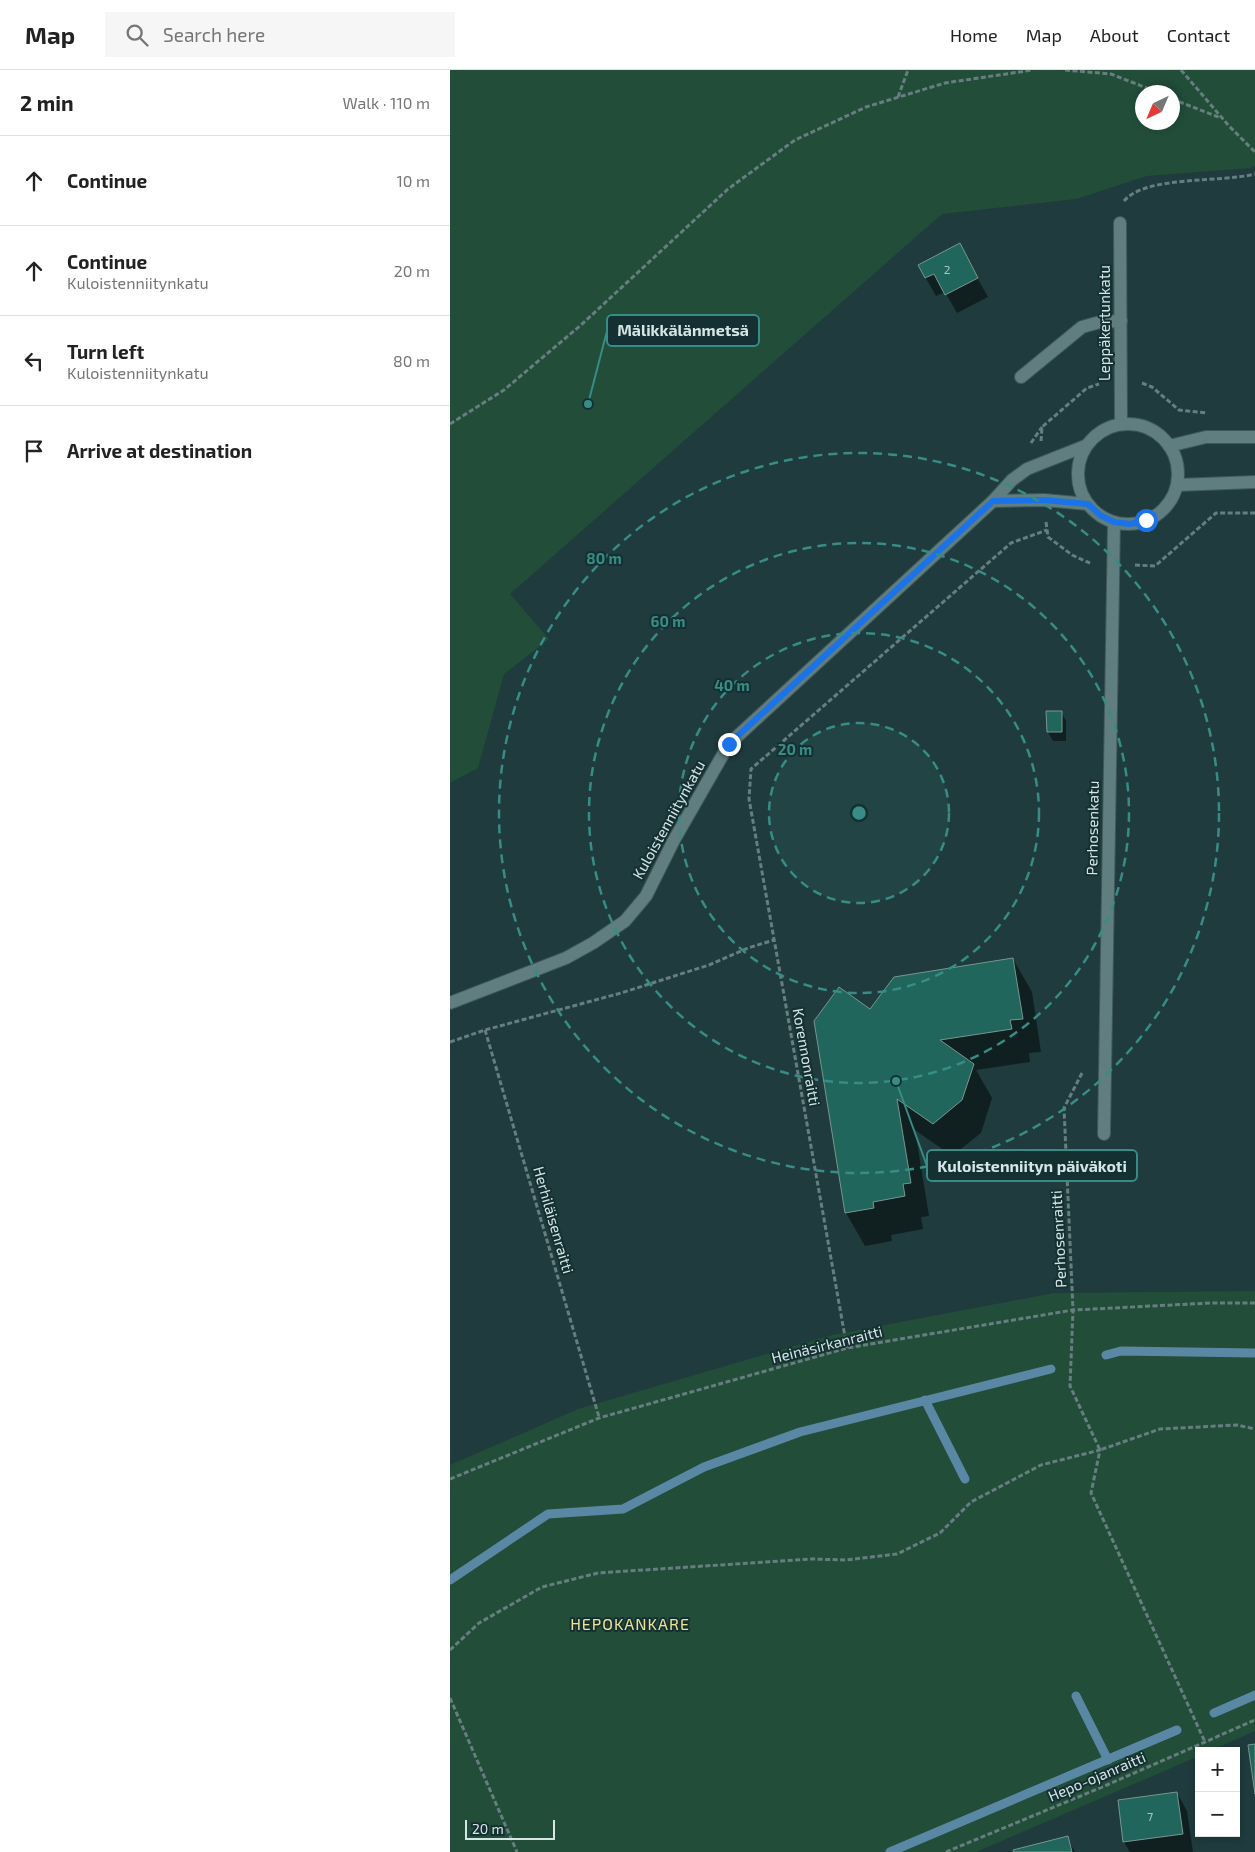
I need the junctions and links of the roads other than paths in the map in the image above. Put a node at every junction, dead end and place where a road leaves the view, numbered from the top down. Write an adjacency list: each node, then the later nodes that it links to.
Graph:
1 (1120, 223): 2 (street, Leppäkertunkatu)
2 (1121, 321): 3 (street); 4 (street, Leppäkertunkatu)
3 (1021, 376)
4 (1121, 424): 6 (street); 7 (street)
5 (1255, 437): 7 (street)
6 (1085, 446): 10 (street, Kuloistenniitynkatu); 11 (street)
7 (1170, 446): 9 (street)
8 (1255, 482): 9 (street)
9 (1177, 486): 12 (street)
10 (993, 501): 11 (street); 13 (street, Kuloistenniitynkatu)
11 (1088, 504): 12 (street)
12 (1114, 522): 14 (street, Perhosenkatu)
13 (450, 1003)
14 (1104, 1134)

